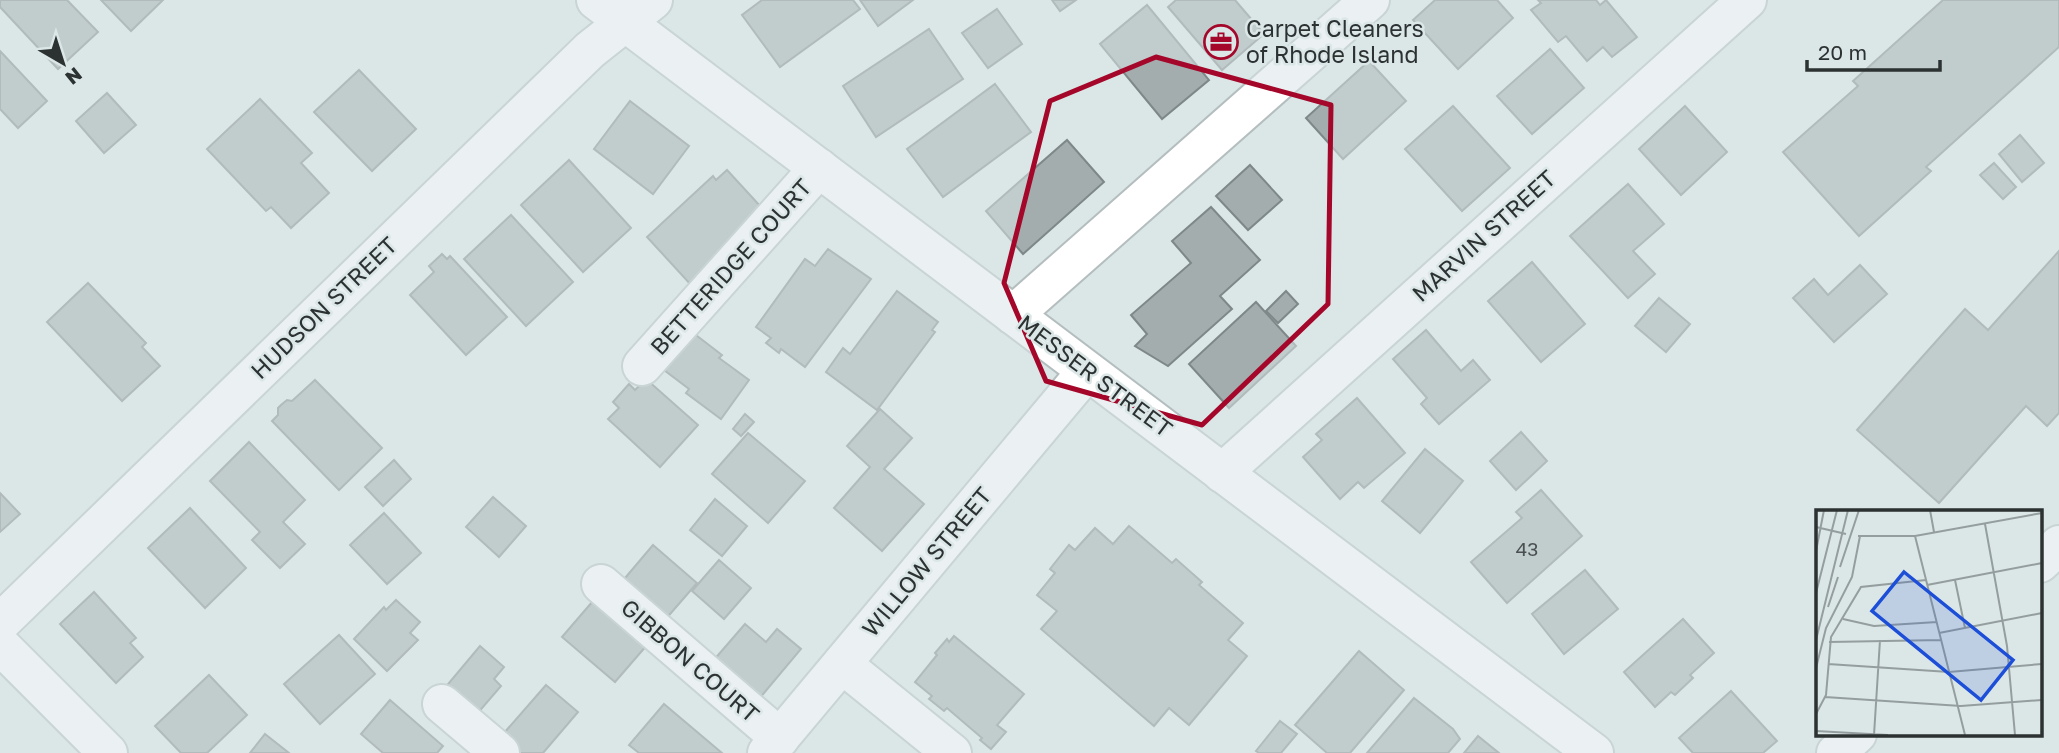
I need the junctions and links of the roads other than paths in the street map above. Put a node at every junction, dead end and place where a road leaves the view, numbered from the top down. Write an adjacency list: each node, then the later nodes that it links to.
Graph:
1 (1370, 0): 5 (street)
2 (1746, 0): 8 (street, MARVIN STREET)
3 (624, 7): 4 (street, MESSER STREET); 12 (street, HUDSON STREET)
4 (819, 168): 5 (street, MESSER STREET); 6 (street, BETTERIDGE COURT)
5 (1013, 315): 7 (street, MESSER STREET)
6 (642, 366)
7 (1087, 371): 8 (street, MESSER STREET); 14 (street, WILLOW STREET)
8 (1222, 472): 21 (street, MESSER STREET)
9 (2059, 545): 10 (street)
10 (2042, 561)
11 (601, 583): 17 (street, GIBBON COURT)
12 (0, 623)
13 (0, 645): 18 (street)
14 (842, 664): 17 (street, WILLOW STREET); 20 (street)
15 (442, 704): 19 (street)
16 (1855, 736): 22 (street)
17 (774, 746)
18 (108, 753)
19 (500, 753)
20 (952, 753)
21 (1594, 753)
22 (1836, 753)

